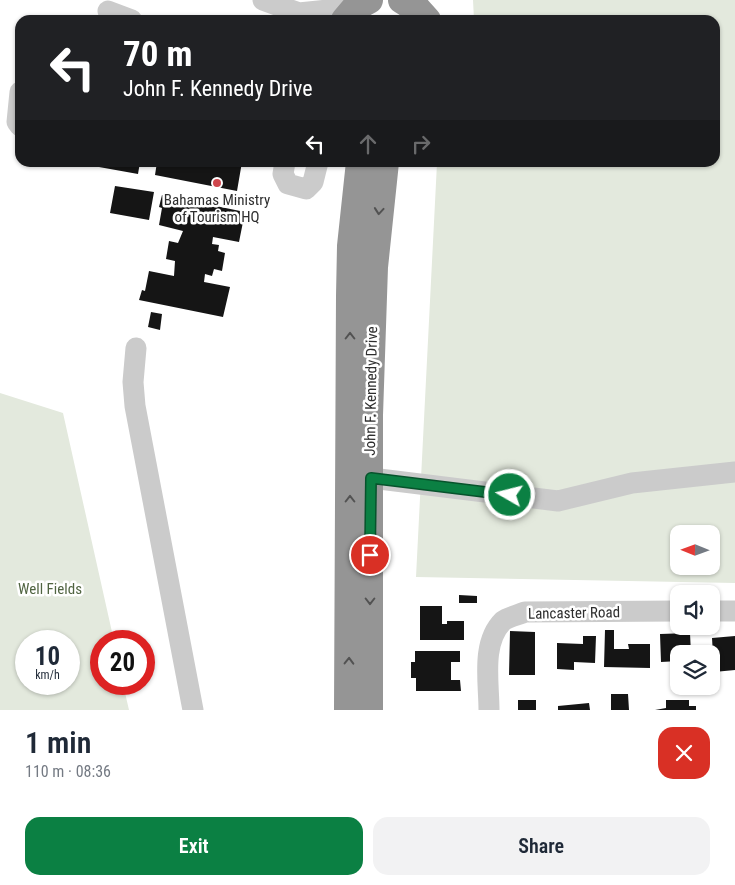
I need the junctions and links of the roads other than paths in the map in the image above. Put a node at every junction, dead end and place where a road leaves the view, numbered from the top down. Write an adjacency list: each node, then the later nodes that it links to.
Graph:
1 (262, 0): 4 (street)
2 (357, 9): 4 (street)
3 (108, 10): 5 (street)
4 (293, 12)
5 (120, 15)
6 (283, 167): 7 (street)
7 (317, 167)
8 (359, 167): 17 (highway, John F. Kennedy Drive, one-way to 8)
9 (384, 167): 12 (highway, John F. Kennedy Drive, one-way to 12)
10 (136, 348): 16 (street)
11 (735, 472): 12 (street)
12 (371, 478): 18 (highway, John F. Kennedy Drive, one-way to 18)
13 (670, 611): 19 (street, Lancaster Road)
14 (720, 611): 15 (street)
15 (735, 611)
16 (193, 710)
17 (348, 710)
18 (369, 710)
19 (489, 710)

